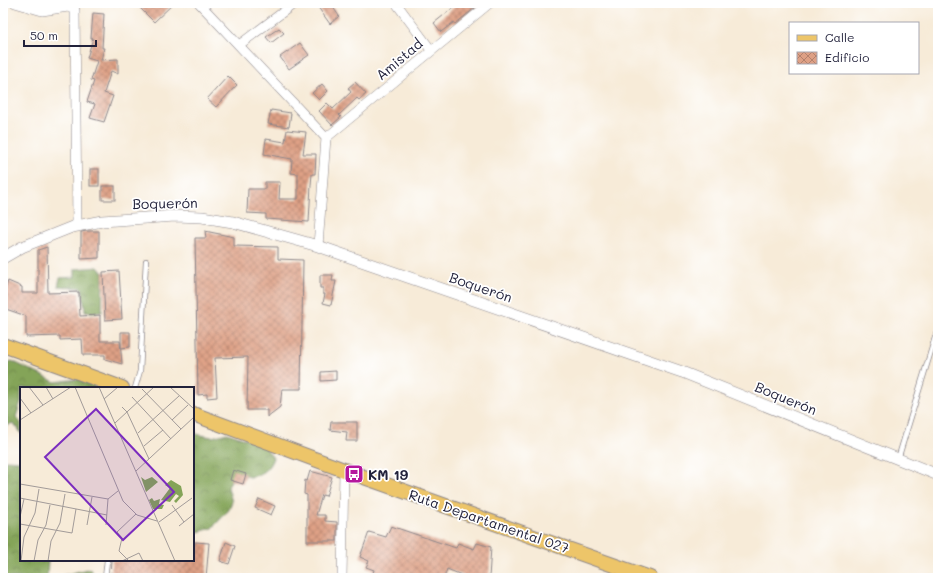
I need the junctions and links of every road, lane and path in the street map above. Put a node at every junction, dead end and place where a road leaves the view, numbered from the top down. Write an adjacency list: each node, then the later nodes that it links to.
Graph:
1 (15, 3): 9 (street)
2 (199, 3): 6 (street)
3 (295, 3): 6 (street)
4 (396, 3): 7 (street)
5 (490, 3): 7 (street, Amistad)
6 (239, 44): 8 (street)
7 (431, 50): 8 (street, Amistad)
8 (326, 138): 10 (street)
9 (77, 225): 10 (street, Boquerón); 11 (street, Boquerón)
10 (318, 246): 18 (street, Boquerón)
11 (3, 258)
12 (146, 262): 16 (lane)
13 (938, 328): 18 (lane)
14 (3, 345): 15 (main road)
15 (119, 387)
16 (135, 387)
17 (194, 414): 19 (main road, Ruta Departamental 027)
18 (898, 459): 20 (street, Boquerón)
19 (344, 470): 23 (street); 24 (main road, Ruta Departamental 027)
20 (938, 475)
21 (107, 561): 22 (lane)
22 (105, 578)
23 (342, 578)
24 (650, 578)

